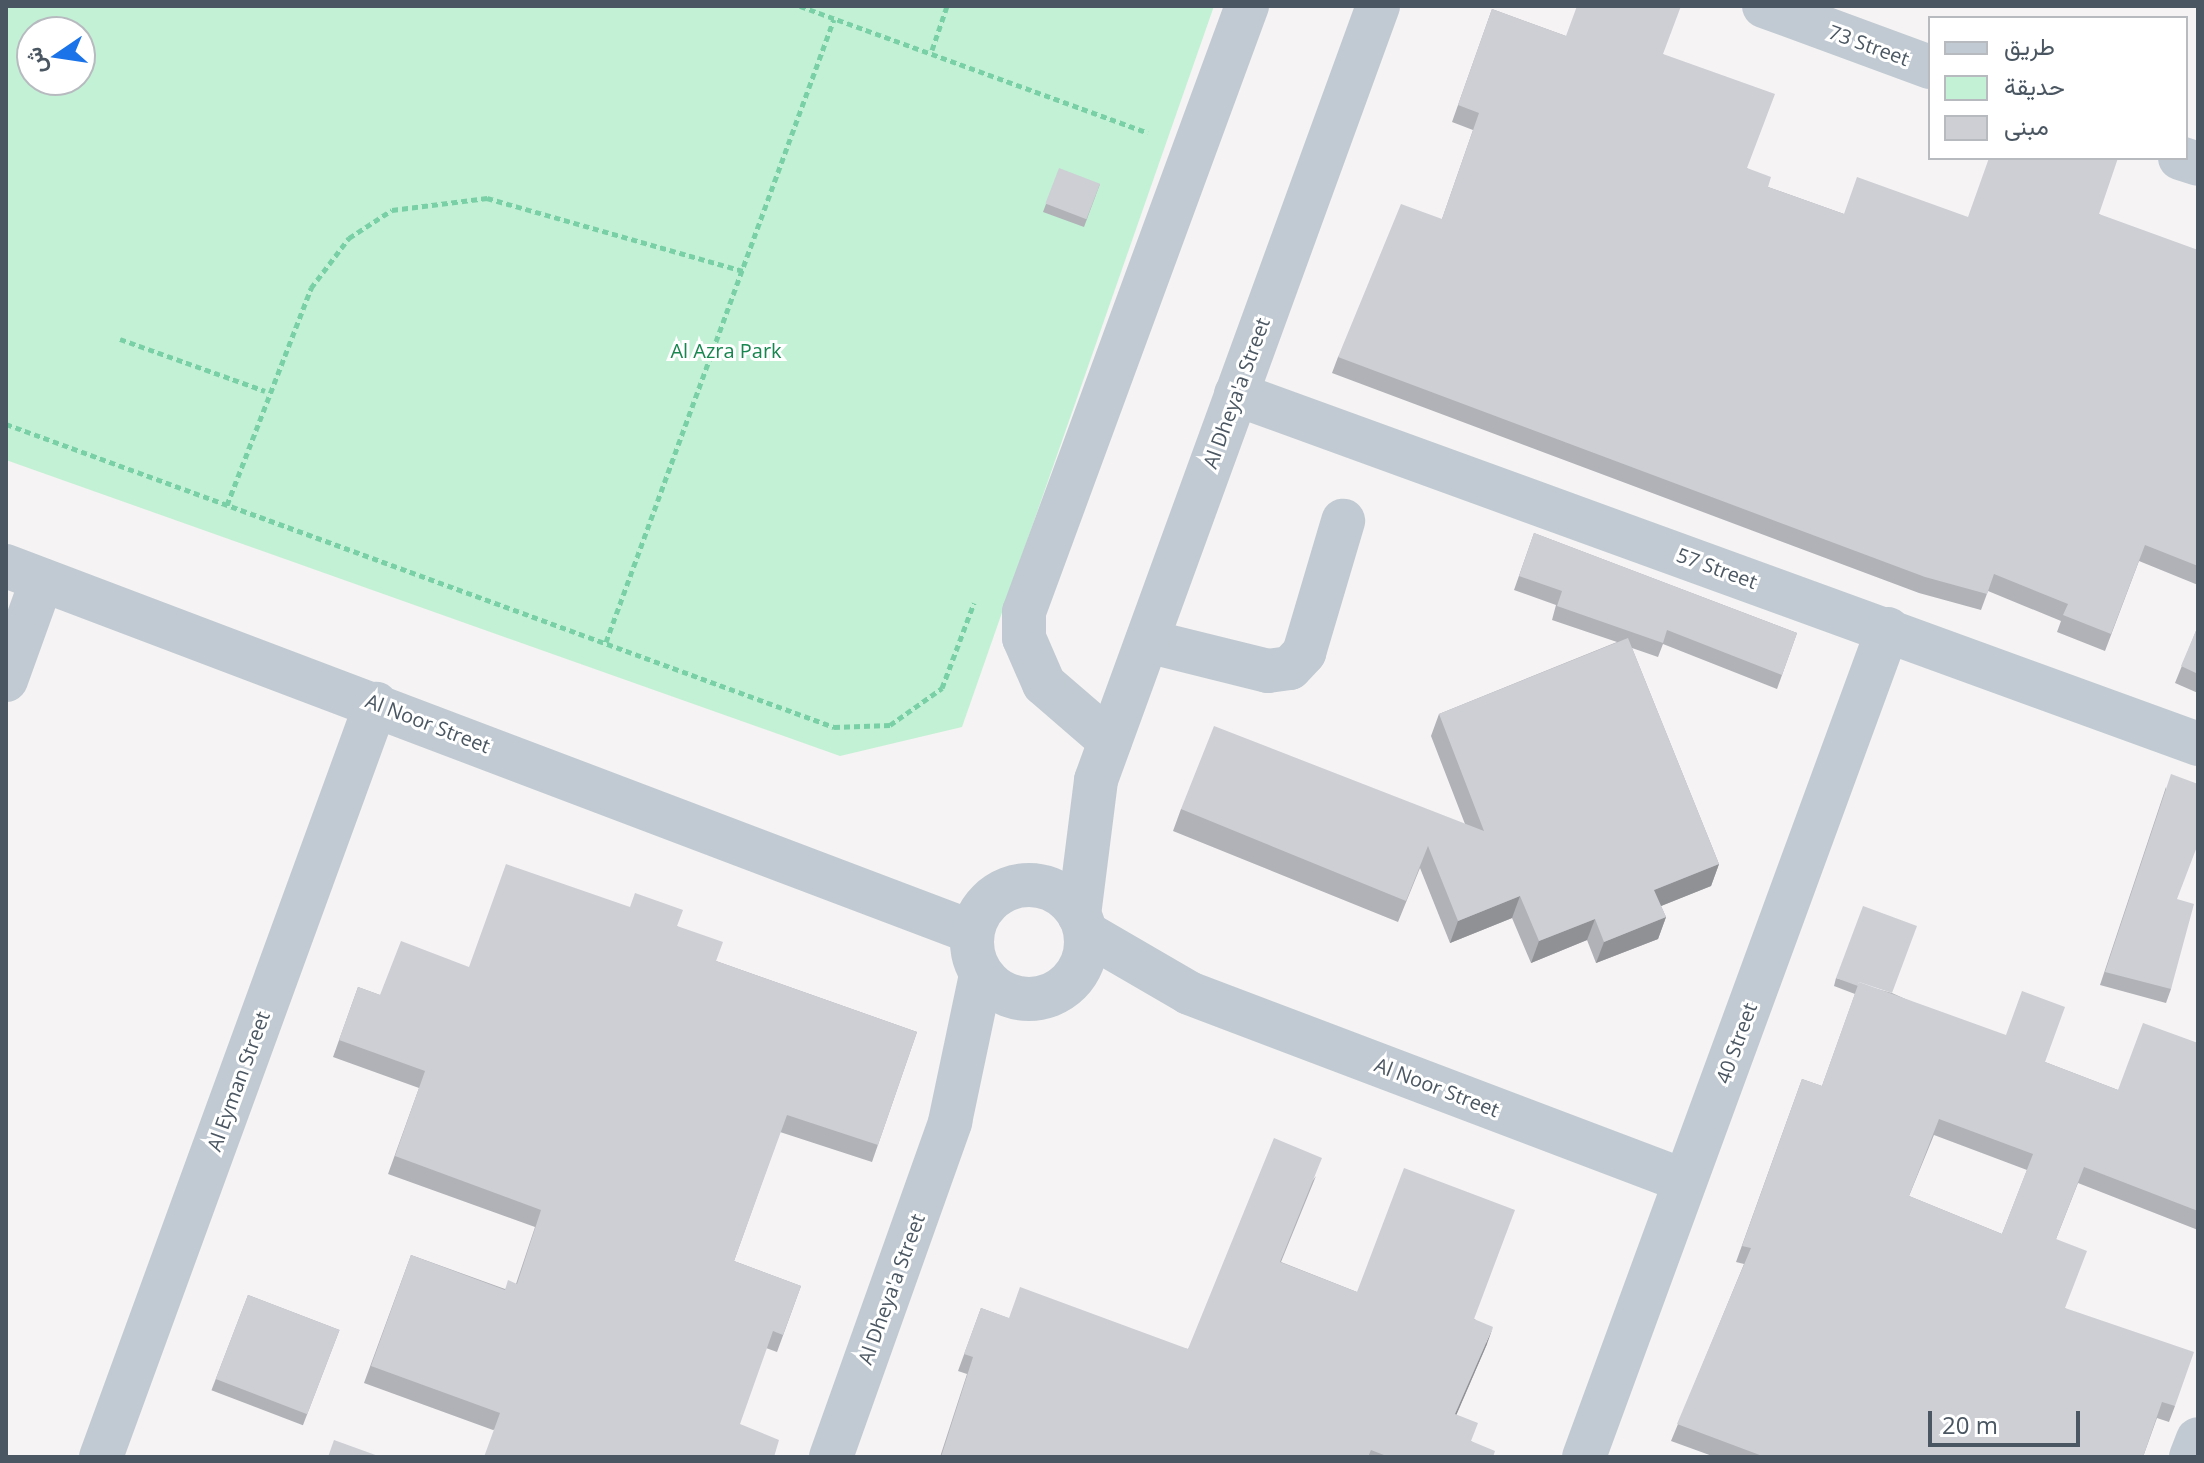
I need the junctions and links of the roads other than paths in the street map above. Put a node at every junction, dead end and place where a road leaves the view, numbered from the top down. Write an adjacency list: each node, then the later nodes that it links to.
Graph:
1 (1247, 6): 13 (street)
2 (1378, 6): 5 (street, Al Dheya'a Street)
3 (1764, 6): 4 (street, 73 Street)
4 (1928, 66)
5 (1236, 394): 8 (street, 57 Street); 9 (street, Al Dheya'a Street)
6 (1343, 521): 9 (street)
7 (24, 573): 10 (street); 11 (street, Al Noor Street)
8 (1888, 629): 12 (street, 57 Street); 21 (street, 40 Street)
9 (1147, 641): 13 (street, Al Dheya'a Street)
10 (6, 680)
11 (376, 704): 14 (street, Al Noor Street); 23 (street, Al Eyman Street)
12 (2198, 744)
13 (1103, 760): 14 (street, Al Dheya'a Street); 15 (street, Al Dheya'a Street)
14 (991, 906): 15 (street); 16 (street)
15 (1082, 924): 17 (street); 18 (street, Al Noor Street)
16 (981, 975): 19 (street); 20 (street, Al Dheya'a Street)
17 (1072, 981): 18 (street, Al Noor Street); 19 (street)
18 (1189, 993): 21 (street, Al Noor Street)
19 (1022, 1000): 20 (street, Al Dheya'a Street)
20 (950, 1122): 24 (street, Al Dheya'a Street)
21 (1685, 1181): 25 (street, 40 Street)
22 (2198, 1439): 26 (street)
23 (101, 1457)
24 (831, 1457)
25 (1584, 1457)
26 (2191, 1457)

